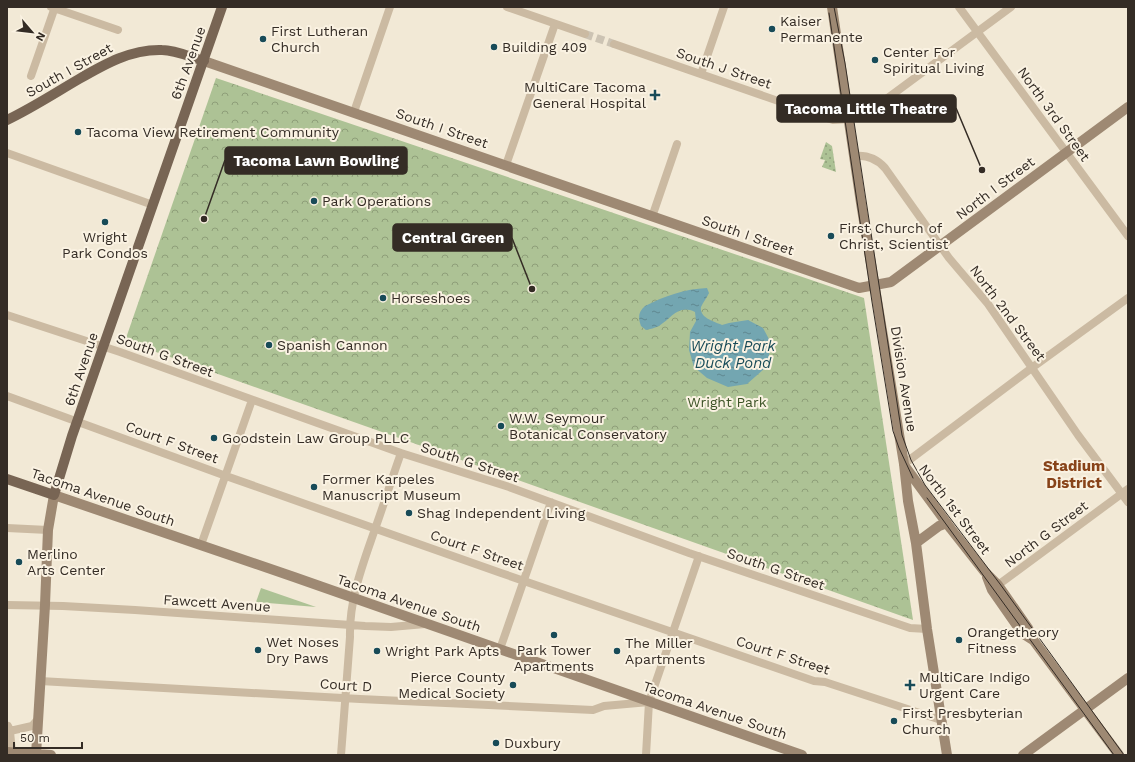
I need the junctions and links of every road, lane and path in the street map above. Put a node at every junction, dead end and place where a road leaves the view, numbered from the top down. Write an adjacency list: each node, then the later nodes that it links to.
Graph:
1 (53, 7): 10 (street, South I Street); 16 (street)
2 (222, 7): 14 (main road, 6th Avenue)
3 (390, 7): 18 (street)
4 (507, 7): 9 (street)
5 (724, 7): 15 (street)
6 (832, 7): 19 (main road, Division Avenue)
7 (959, 7): 11 (street, North 3rd Street)
8 (1011, 7): 11 (street)
9 (555, 24): 12 (street); 25 (street)
10 (118, 30)
11 (978, 32): 19 (street); 22 (street, North 3rd Street)
12 (585, 34)
13 (614, 44): 15 (street, South J Street)
14 (204, 61): 18 (main road, South I Street); 20 (main road, South I Street); 26 (main road, 6th Avenue)
15 (701, 74): 19 (street, South J Street)
16 (31, 76)
17 (1128, 106): 22 (main road, North I Street)
18 (354, 112): 25 (main road, South I Street)
19 (850, 119): 24 (main road, Division Avenue)
20 (7, 120)
21 (677, 144): 27 (street)
22 (1066, 152): 28 (street, North 3rd Street); 29 (main road, North I Street)
23 (7, 153): 26 (street)
24 (855, 156): 29 (street, North 2nd Street); 30 (main road, Division Avenue)
25 (506, 165): 27 (main road, South I Street)
26 (153, 204): 33 (main road, 6th Avenue)
27 (652, 217): 30 (main road, South I Street)
28 (1128, 236)
29 (940, 246): 30 (main road, North I Street); 34 (street, North 2nd Street)
30 (875, 285): 39 (main road, Division Avenue)
31 (1128, 298): 34 (street)
32 (7, 315): 33 (street, South G Street)
33 (104, 347): 36 (street, South G Street); 37 (main road, 6th Avenue)
34 (1033, 367): 39 (street); 42 (street, North 2nd Street)
35 (7, 396): 37 (street, Court F Street)
36 (252, 400): 38 (street, South G Street); 40 (street)
37 (78, 421): 40 (street, Court F Street); 43 (main road, 6th Avenue)
38 (401, 453): 44 (street, South G Street); 48 (street)
39 (904, 464): 46 (main road, North 1st Street); 50 (main road, Division Avenue)
40 (226, 476): 48 (street, Court F Street); 51 (street)
41 (7, 479): 43 (main road, Tacoma Avenue South)
42 (1125, 492): 45 (street, North 2nd Street); 55 (street, North G Street)
43 (54, 495): 49 (main road, 6th Avenue); 51 (main road, Tacoma Avenue South)
44 (551, 502): 52 (street, South G Street); 54 (street)
45 (1128, 502)
46 (947, 523): 50 (main road); 53 (main road, North 1st Street)
47 (7, 528): 49 (street)
48 (375, 528): 54 (street, Court F Street); 56 (street)
49 (48, 530): 58 (main road, 6th Avenue)
50 (916, 544): 61 (main road, Division Avenue)
51 (201, 545): 56 (main road, Tacoma Avenue South)
52 (699, 556): 61 (street, South G Street); 62 (street)
53 (984, 571): 55 (main road, North 1st Street); 63 (main road, North 1st Street)
54 (525, 581): 62 (street, Court F Street); 64 (street)
55 (998, 585): 63 (main road, North 1st Street)
56 (353, 598): 59 (main road, Tacoma Avenue South); 60 (street)
57 (7, 605): 58 (street, Fawcett Avenue)
58 (45, 605): 60 (street, Fawcett Avenue); 66 (main road, 6th Avenue)
59 (426, 624): 60 (street, Fawcett Avenue); 64 (main road, Tacoma Avenue South)
60 (350, 626): 67 (street)
61 (927, 629): 71 (main road, Division Avenue)
62 (674, 632): 68 (street); 71 (street, Court F Street)
63 (1034, 641): 69 (main road, North 1st Street)
64 (500, 649): 68 (main road, Tacoma Avenue South)
65 (1128, 678): 69 (main road)
66 (40, 681): 67 (street, Court D); 70 (main road, 6th Avenue)
67 (346, 698): 68 (street, Court D); 76 (street)
68 (649, 702): 77 (street); 78 (main road, Tacoma Avenue South)
69 (1086, 709): 80 (main road); 81 (main road, North 1st Street)
70 (38, 719): 72 (street); 74 (main road, 6th Avenue)
71 (941, 720): 79 (main road, Division Avenue)
72 (8, 728): 73 (street)
73 (10, 753): 74 (main road)
74 (36, 755): 75 (main road)
75 (51, 755)
76 (341, 755)
77 (646, 755)
78 (800, 755)
79 (947, 755)
80 (1023, 755)
81 (1120, 755)

